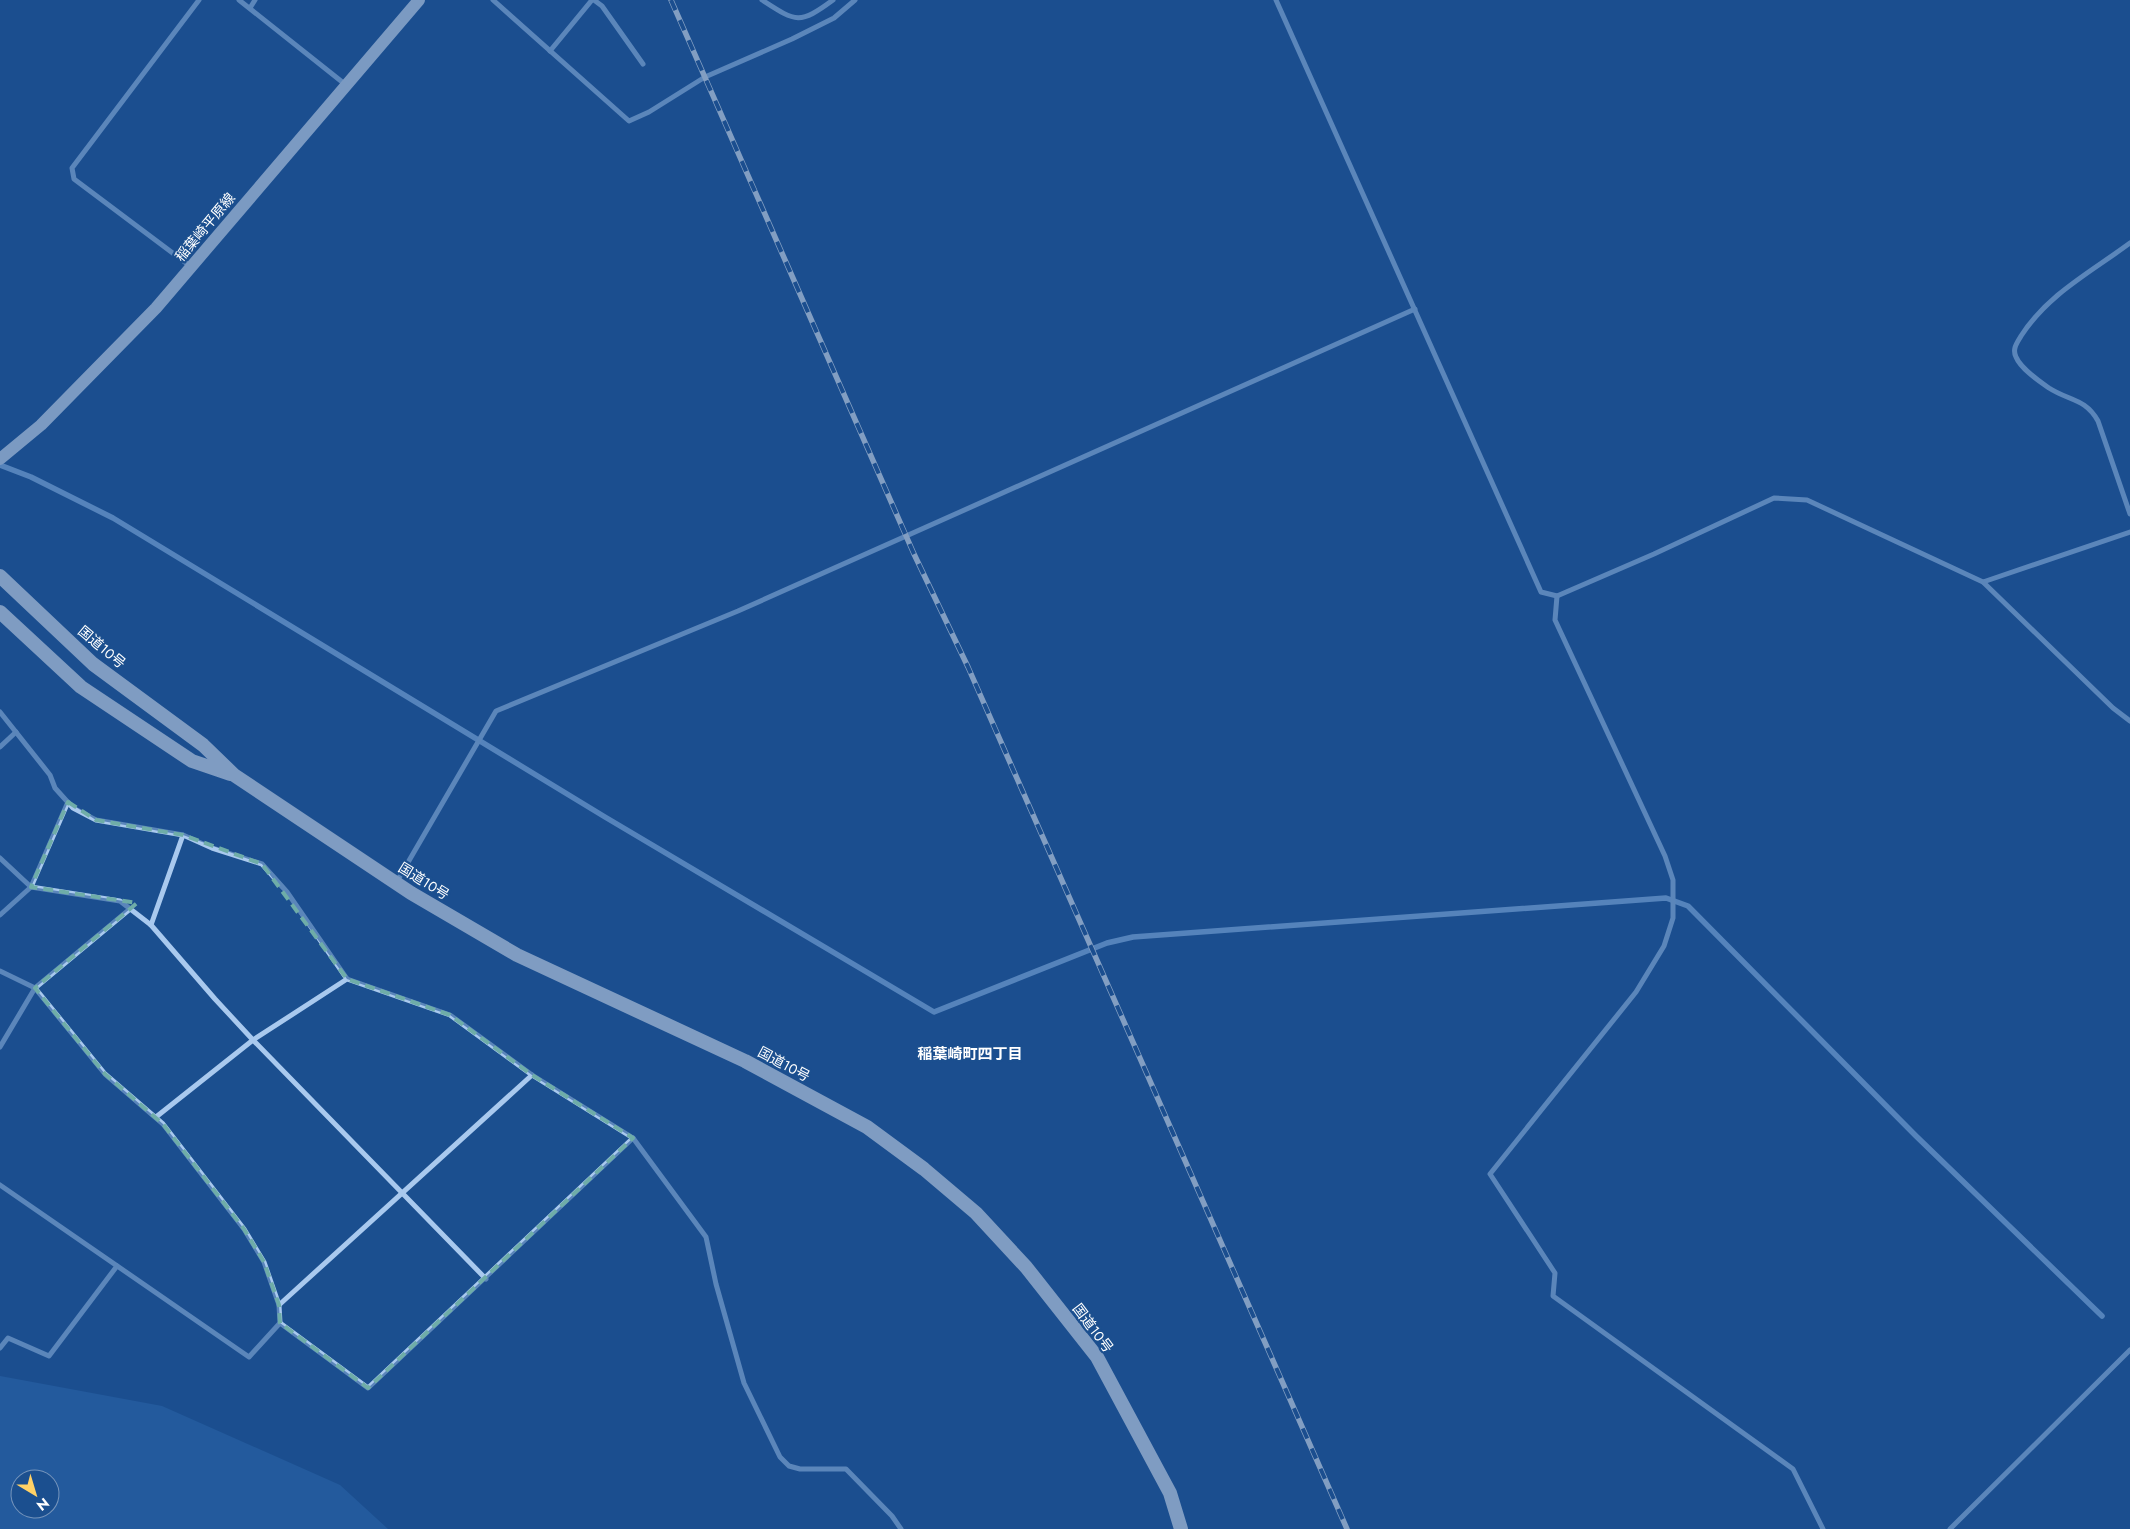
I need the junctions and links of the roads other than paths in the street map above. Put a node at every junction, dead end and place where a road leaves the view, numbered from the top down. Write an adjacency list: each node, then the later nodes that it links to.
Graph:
1 (199, 0): 16 (street)
2 (238, 0): 11 (street)
3 (255, 0): 11 (street)
4 (418, 0): 14 (main road, 稲葉崎平原線)
5 (493, 0): 12 (street)
6 (593, 0): 12 (street); 13 (street)
7 (762, 0): 8 (street)
8 (833, 0)
9 (855, 0): 12 (street)
10 (1276, 0): 17 (street)
11 (250, 8): 14 (street)
12 (550, 51)
13 (643, 64)
14 (346, 85): 16 (main road, 稲葉崎平原線)
15 (2130, 243): 19 (street)
16 (191, 267): 18 (main road, 稲葉崎平原線)
17 (1415, 309): 23 (street); 33 (street)
18 (0, 459)
19 (2130, 514)
20 (2130, 532): 22 (street)
21 (0, 576): 29 (highway, 国道10号)
22 (1983, 582): 23 (street); 26 (street)
23 (1557, 596): 56 (street)
24 (0, 612): 29 (highway, 国道10号)
25 (0, 712): 27 (street)
26 (2130, 721)
27 (16, 732): 28 (street); 30 (street)
28 (0, 747)
29 (234, 775): 33 (highway, 国道10号)
30 (68, 802): 31 (street); 34 (street)
31 (183, 835): 37 (street); 39 (street)
32 (0, 858): 34 (street)
33 (395, 883): 55 (highway, 国道10号)
34 (31, 887): 35 (street); 36 (street)
35 (130, 909): 37 (street); 40 (street)
36 (0, 915)
37 (151, 925): 41 (street)
38 (0, 971): 40 (street)
39 (347, 978): 41 (street); 43 (street)
40 (35, 988): 42 (street); 44 (street)
41 (253, 1040): 44 (street); 47 (street)
42 (0, 1047)
43 (532, 1075): 45 (street); 47 (street)
44 (156, 1117): 50 (street)
45 (633, 1138): 49 (street); 54 (street)
46 (0, 1185): 48 (street)
47 (402, 1193): 49 (street); 50 (street)
48 (117, 1266): 51 (street); 52 (street)
49 (486, 1279): 51 (street)
50 (278, 1305): 51 (street)
51 (280, 1323)
52 (0, 1348)
53 (2130, 1350): 57 (street)
54 (901, 1529)
55 (1182, 1529)
56 (1823, 1529)
57 (1950, 1529)

